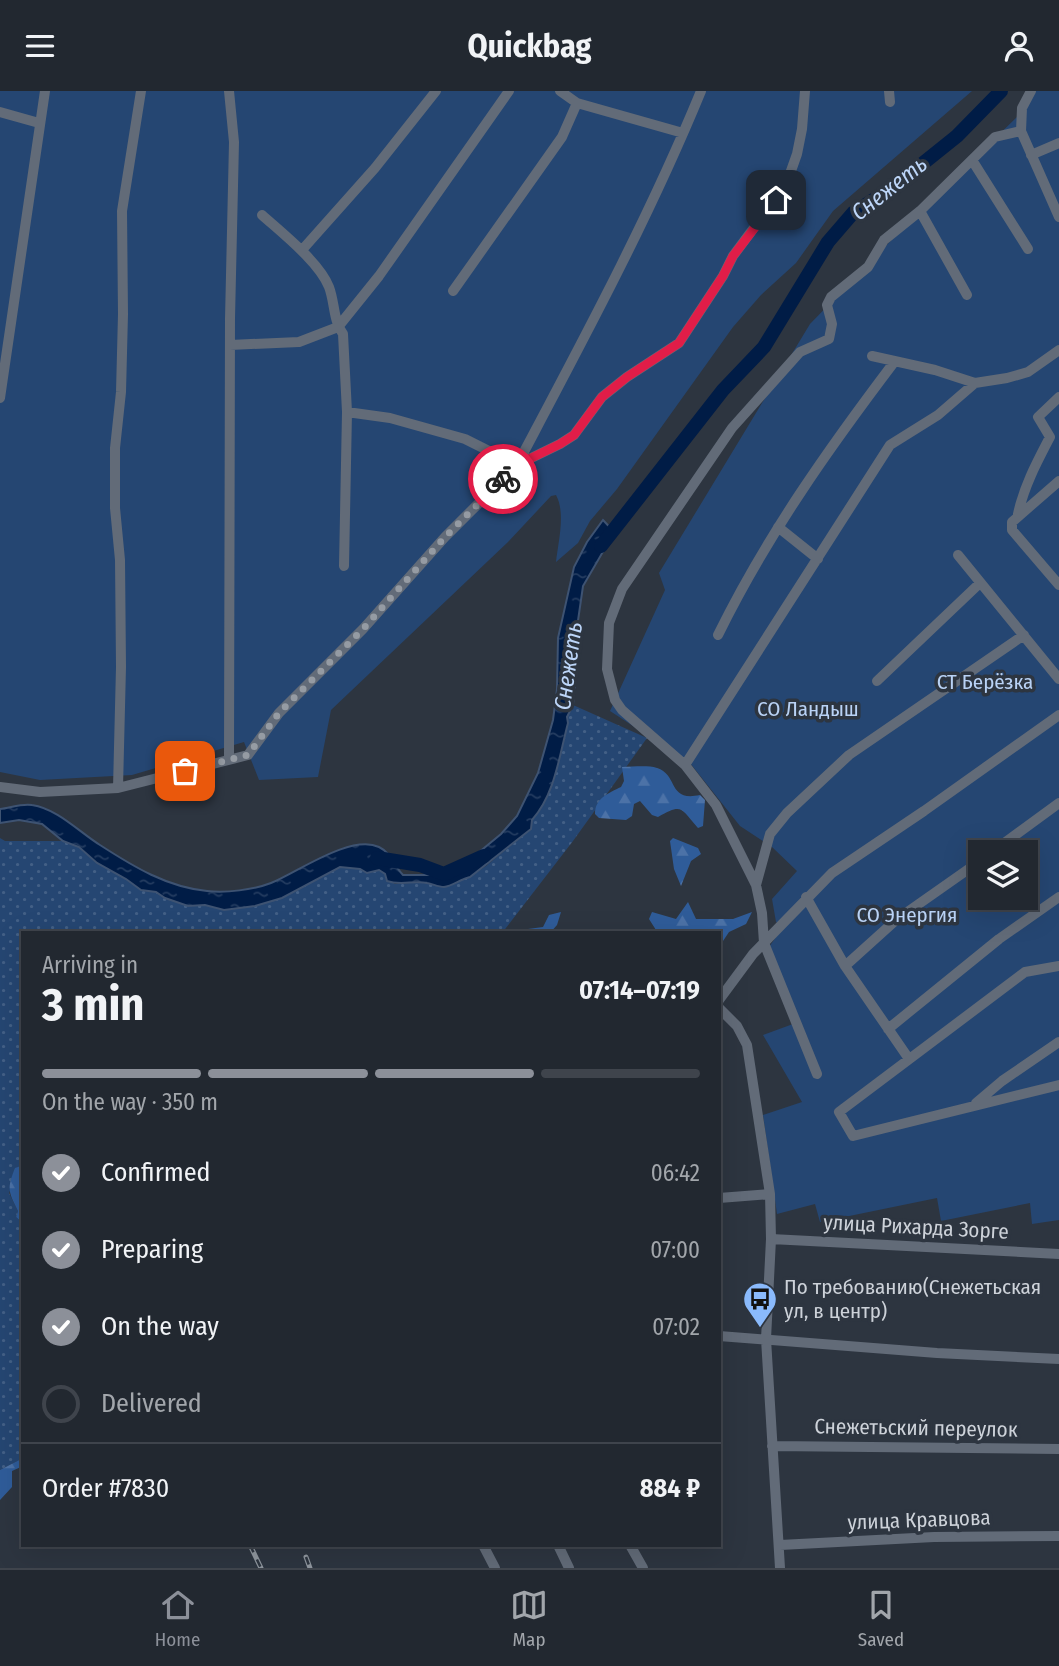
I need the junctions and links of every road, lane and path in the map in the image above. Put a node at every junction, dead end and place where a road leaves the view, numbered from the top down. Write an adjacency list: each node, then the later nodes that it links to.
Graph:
1 (45, 91): 13 (street)
2 (141, 91): 54 (street)
3 (229, 91): 28 (street)
4 (436, 91): 24 (street)
5 (509, 91): 27 (street)
6 (560, 91): 11 (street)
7 (701, 91): 15 (street)
8 (805, 91): 36 (street)
9 (1032, 91): 10 (street); 14 (street)
10 (1041, 91)
11 (578, 103): 15 (street); 25 (street)
12 (0, 112): 13 (street)
13 (39, 123): 34 (street)
14 (1021, 131): 17 (street); 18 (street)
15 (684, 132): 36 (street)
16 (1059, 143): 17 (street)
17 (1031, 155): 19 (street)
18 (972, 160): 20 (street); 23 (street)
19 (1055, 195): 22 (street)
20 (920, 211): 26 (street); 52 (street)
21 (262, 215): 24 (street)
22 (1059, 218)
23 (1028, 249)
24 (302, 250): 27 (street)
25 (453, 292)
26 (967, 295)
27 (338, 327): 28 (street); 35 (street)
28 (230, 345): 51 (street)
29 (1059, 350): 32 (street)
30 (872, 356): 31 (street)
31 (895, 361): 32 (street); 39 (street)
32 (975, 383): 41 (street)
33 (1059, 397): 38 (street)
34 (0, 398)
35 (346, 412): 36 (street); 42 (street)
36 (517, 465): 51 (street)
37 (1059, 481): 38 (street)
38 (1018, 514): 43 (street)
39 (778, 527): 41 (street); 46 (street)
40 (958, 555): 44 (street)
41 (818, 559): 52 (street)
42 (344, 566)
43 (1055, 570): 45 (street)
44 (979, 583): 47 (street); 49 (street)
45 (1059, 585)
46 (718, 635)
47 (1024, 635): 48 (street); 58 (street)
48 (1059, 679)
49 (877, 681)
50 (1059, 715): 59 (street)
51 (229, 760): 54 (street)
52 (685, 765): 58 (street)
53 (0, 787): 54 (street)
54 (118, 788)
55 (1059, 803): 56 (street)
56 (1008, 840)
57 (968, 869): 62 (street)
58 (757, 885): 61 (street)
59 (806, 897): 61 (street); 62 (street)
60 (1059, 897): 66 (street)
61 (764, 943): 64 (street); 69 (street)
62 (845, 966): 66 (street)
63 (1059, 966): 68 (street)
64 (721, 997)
65 (721, 1010): 72 (street)
66 (888, 1029): 68 (street)
67 (1059, 1042): 71 (street)
68 (909, 1059): 71 (street)
69 (817, 1074)
70 (1059, 1084): 71 (street)
71 (974, 1105)
72 (769, 1194): 73 (street); 74 (street)
73 (721, 1198)
74 (771, 1239): 75 (street, улица Рихарда Зорге); 77 (street)
75 (1059, 1254)
76 (721, 1336): 77 (street)
77 (766, 1339): 78 (street); 79 (street)
78 (1059, 1359)
79 (772, 1446): 80 (street, Снежетьский переулок); 82 (street)
80 (1059, 1449)
81 (1059, 1537): 82 (street, улица Кравцова)
82 (780, 1545): 89 (street)
83 (484, 1547): 86 (street)
84 (559, 1547): 87 (street)
85 (631, 1547): 88 (street)
86 (495, 1568)
87 (569, 1568)
88 (643, 1568)
89 (780, 1568)

